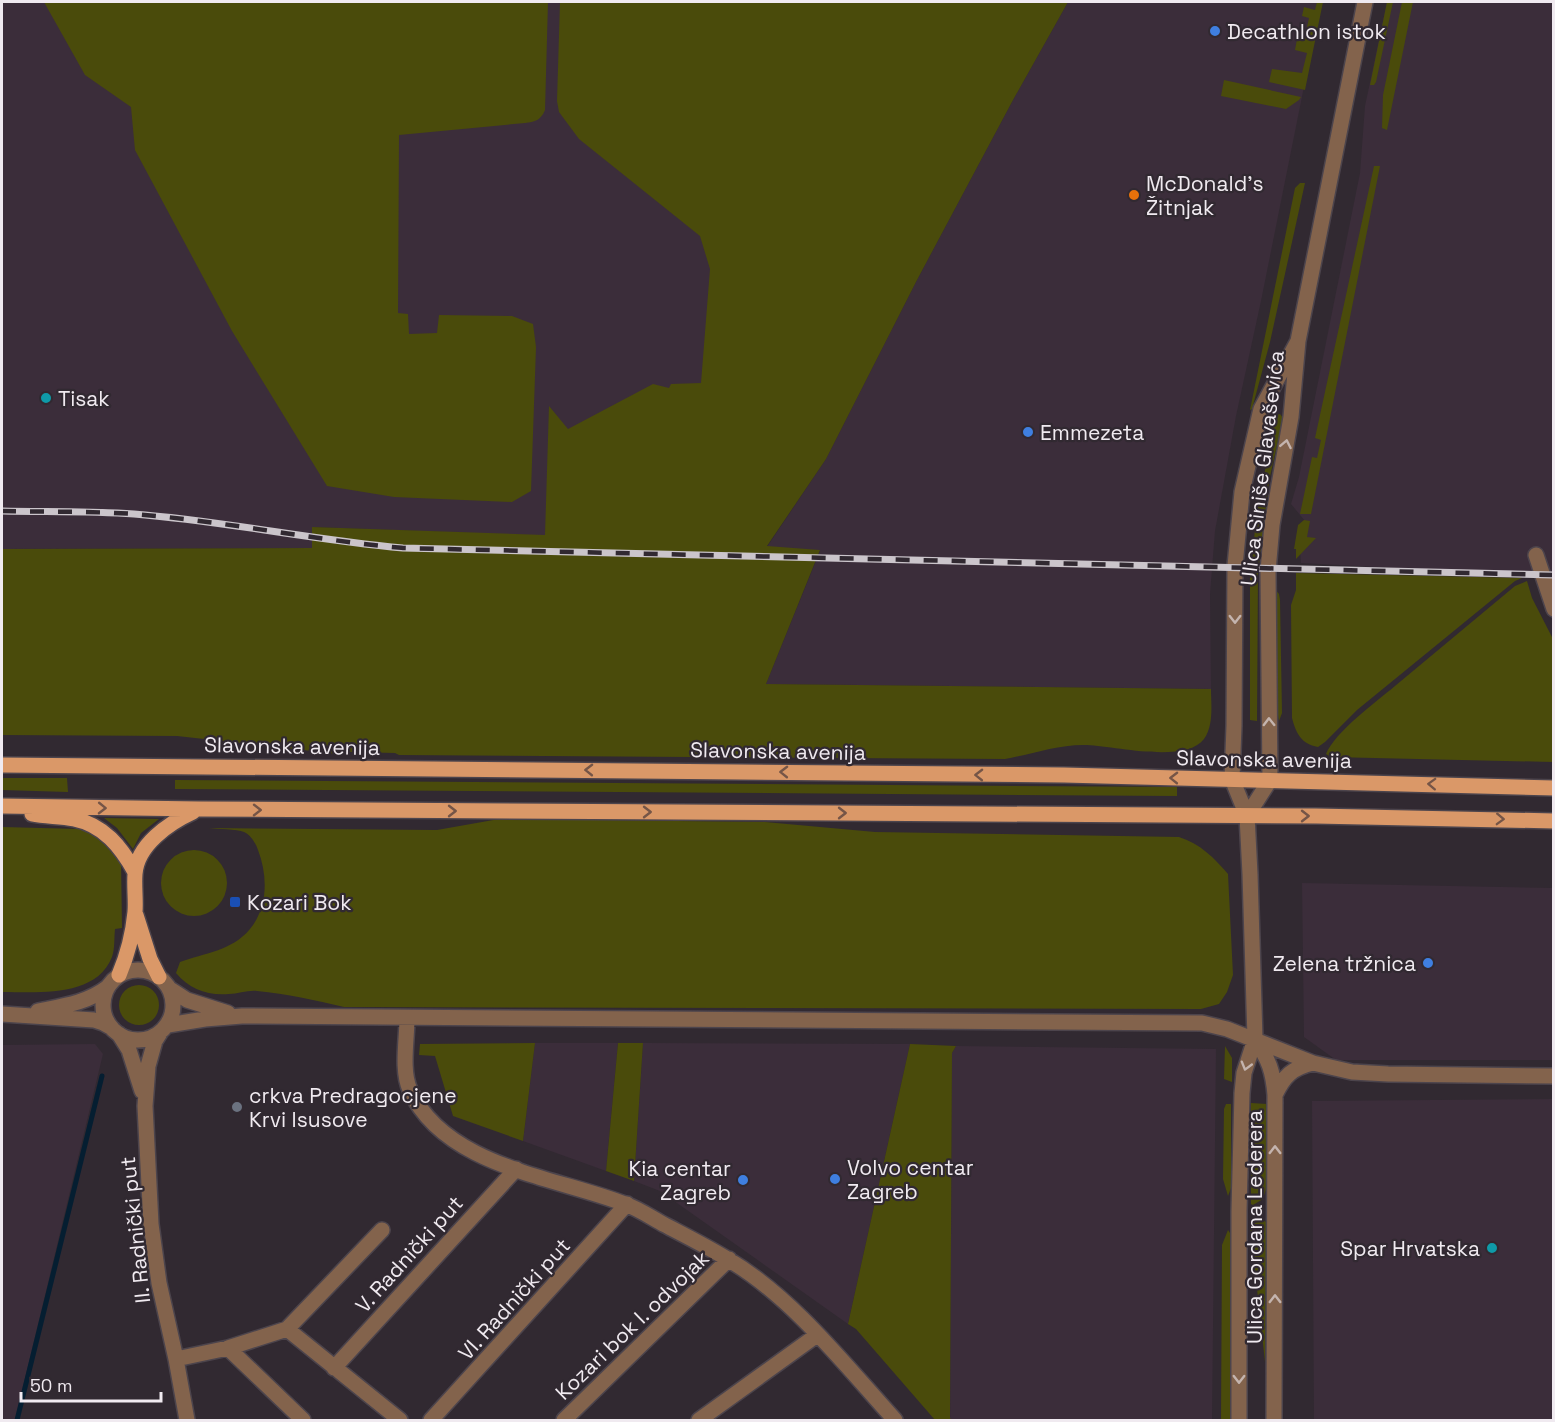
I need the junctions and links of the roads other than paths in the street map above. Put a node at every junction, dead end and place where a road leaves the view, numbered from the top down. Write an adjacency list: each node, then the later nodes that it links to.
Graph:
1 (1365, 2): 2 (street, Ulica Siniše Glavaševića)
2 (1298, 341): 6 (street, Ulica Siniše Glavaševića, one-way to 6); 7 (street, Ulica Siniše Glavaševića, one-way to 2)
3 (1536, 555): 4 (street)
4 (1554, 609)
5 (2, 765): 6 (main road, Slavonska avenija, one-way to 5)
6 (1232, 779): 7 (main road, Slavonska avenija); 11 (street, Ulica Gordana Lederera)
7 (1270, 780): 8 (main road, Slavonska avenija, one-way to 7); 11 (street)
8 (1554, 788)
9 (7, 806): 10 (main road, one-way to 10); 13 (main road)
10 (199, 809): 11 (main road, one-way to 11); 13 (main road)
11 (1247, 816): 12 (main road, one-way to 12); 25 (street, Ulica Gordana Lederera)
12 (1554, 821)
13 (135, 872): 14 (main road)
14 (135, 912): 15 (main road); 16 (main road)
15 (119, 975): 16 (street); 17 (street)
16 (159, 977): 18 (street)
17 (108, 987): 20 (street); 24 (street)
18 (170, 989): 21 (street); 23 (street)
19 (2, 1014): 20 (street)
20 (24, 1014): 24 (street)
21 (242, 1016): 22 (street); 23 (street)
22 (407, 1018): 25 (street); 30 (street)
23 (164, 1029): 24 (street); 29 (street, II. Radnički put)
24 (116, 1031): 29 (street, II. Radnički put)
25 (1255, 1040): 26 (street); 28 (street, Ulica Gordana Lederera); 46 (street, Ulica Gordana Lederera, one-way to 46)
26 (1313, 1063): 27 (street); 28 (street)
27 (1554, 1076)
28 (1275, 1095): 47 (street, Ulica Gordana Lederera, one-way to 28)
29 (145, 1106): 37 (street, II. Radnički put)
30 (516, 1169): 31 (street); 38 (street, V. Radnički put)
31 (627, 1204): 33 (street); 42 (street, VI. Radnički put)
32 (382, 1230): 34 (street)
33 (729, 1259): 35 (street); 43 (street, Kozari bok I. odvojak)
34 (287, 1329): 36 (street); 38 (street)
35 (817, 1335): 44 (street); 45 (street)
36 (228, 1348): 37 (street); 40 (street)
37 (176, 1359): 39 (street, II. Radnički put)
38 (334, 1368): 41 (street)
39 (187, 1420)
40 (303, 1420)
41 (400, 1420)
42 (431, 1420)
43 (564, 1420)
44 (699, 1420)
45 (895, 1420)
46 (1239, 1420)
47 (1274, 1420)

